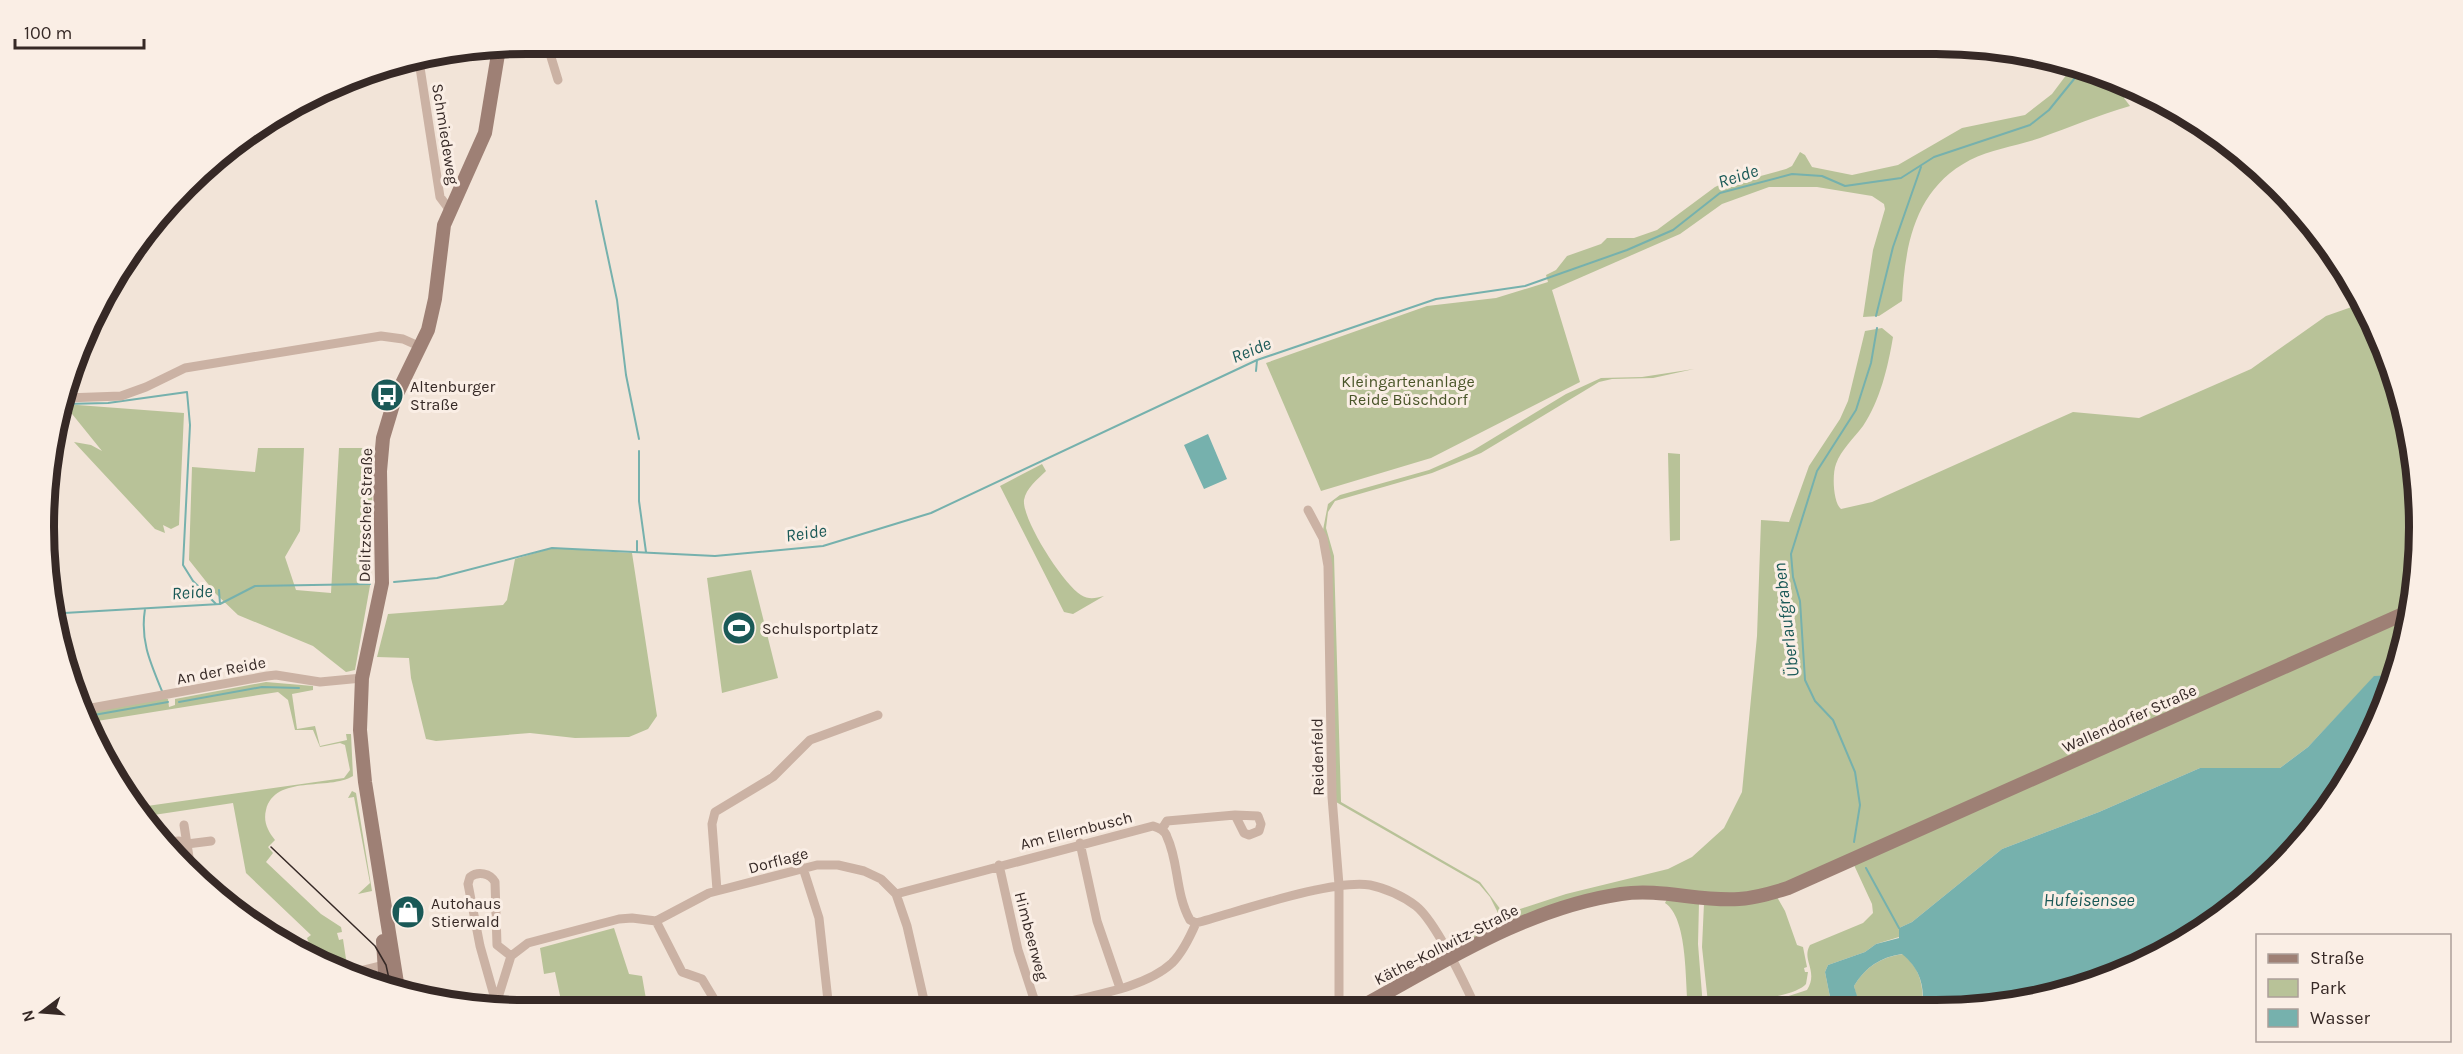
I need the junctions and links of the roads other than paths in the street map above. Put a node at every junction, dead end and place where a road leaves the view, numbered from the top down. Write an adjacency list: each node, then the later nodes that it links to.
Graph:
1 (550, 54): 4 (street)
2 (498, 55): 5 (street, Delitzscher Straße)
3 (420, 67): 5 (street, Schmiedeweg)
4 (558, 80)
5 (449, 209): 6 (street, Delitzscher Straße)
6 (421, 347): 7 (street); 10 (street, Delitzscher Straße)
7 (72, 398)
8 (1308, 510): 24 (street, Reidenfeld)
9 (2401, 615): 20 (street, Wallendorfer Straße)
10 (362, 678): 11 (street, An der Reide); 31 (street, Delitzscher Straße)
11 (90, 708)
12 (878, 715): 25 (street)
13 (1235, 815): 15 (street, Am Ellernbusch)
14 (184, 825): 19 (street)
15 (1162, 829): 18 (street, Am Ellernbusch); 28 (street)
16 (174, 842): 19 (street)
17 (211, 842): 19 (street)
18 (1080, 843): 22 (street, Am Ellernbusch); 35 (street)
19 (187, 844): 21 (street)
20 (1862, 855): 30 (street, Käthe-Kollwitz-Straße)
21 (189, 857)
22 (999, 866): 26 (street, Am Ellernbusch); 41 (street, Himbeerweg)
23 (802, 868): 25 (street, Dorflage); 26 (street, Dorflage); 39 (street)
24 (1339, 885): 28 (street); 30 (street); 43 (street, Reidenfeld)
25 (717, 890): 27 (street, Dorflage)
26 (896, 894): 40 (street)
27 (656, 921): 29 (street); 38 (street)
28 (1196, 923): 35 (street, Himbeerweg)
29 (511, 956): 36 (street); 37 (street)
30 (1450, 959): 44 (street, Käthe-Kollwitz-Straße); 45 (street)
31 (388, 964): 32 (street); 33 (street, Delitzscher Straße); 34 (street, Delitzscher Straße)
32 (362, 970)
33 (387, 979)
34 (395, 981)
35 (1120, 987): 42 (street, Himbeerweg)
36 (496, 999)
37 (498, 999)
38 (715, 1000)
39 (828, 1000)
40 (924, 1000)
41 (1036, 1000)
42 (1072, 1000)
43 (1339, 1000)
44 (1374, 1000)
45 (1472, 1000)

